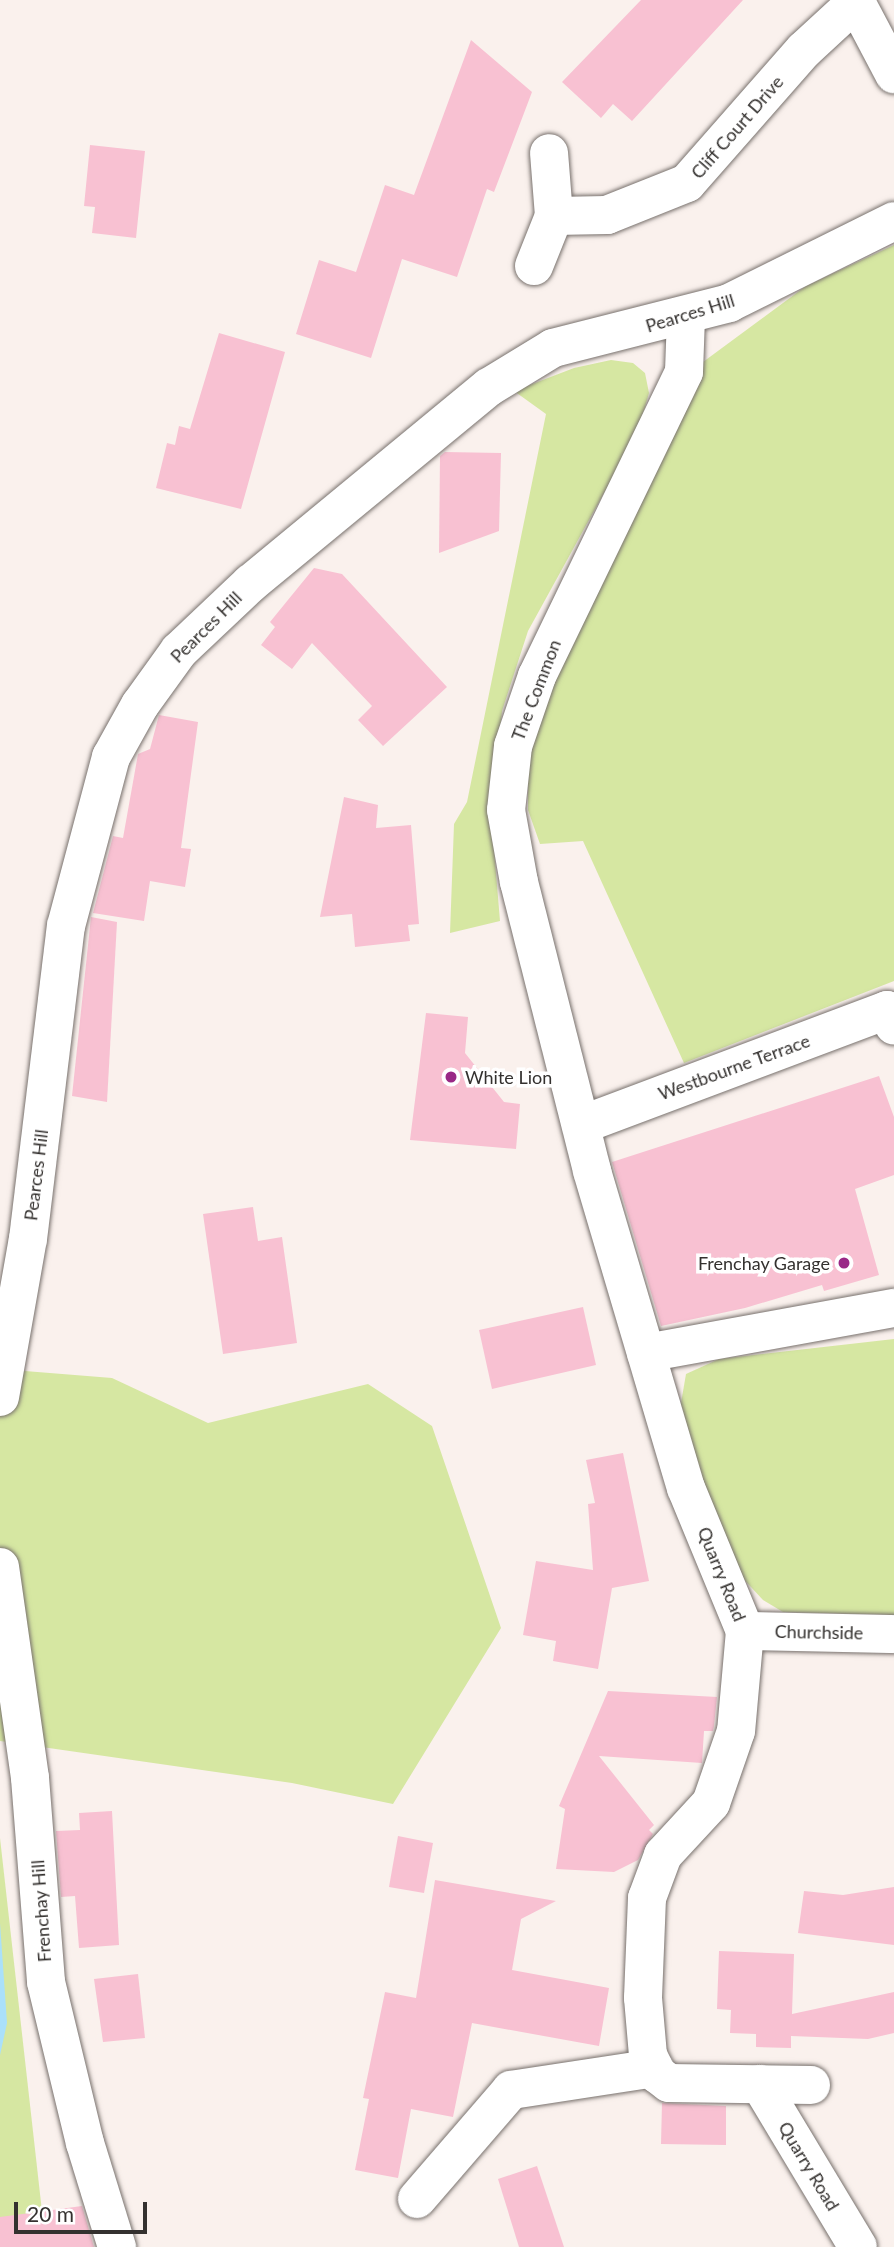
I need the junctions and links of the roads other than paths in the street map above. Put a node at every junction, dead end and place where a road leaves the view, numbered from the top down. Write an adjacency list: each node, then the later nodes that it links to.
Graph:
1 (855, 1): 2 (street, Cliff Court Drive); 4 (street, Cliff Court Drive)
2 (894, 74)
3 (549, 153): 4 (street)
4 (554, 216): 6 (street)
5 (894, 221): 7 (street, Pearces Hill)
6 (534, 266)
7 (686, 317): 9 (street, The Common); 12 (street, Pearces Hill)
8 (891, 1018): 9 (street, Westbourne Terrace)
9 (581, 1125): 11 (street, Quarry Road)
10 (894, 1308): 11 (street)
11 (646, 1353): 14 (street, Quarry Road)
12 (0, 1397)
13 (0, 1567): 20 (street, Frenchay Hill)
14 (745, 1631): 15 (street, Churchside); 16 (street, Quarry Road)
15 (894, 1634)
16 (654, 2068): 17 (street); 19 (street)
17 (760, 2084): 18 (street); 21 (street, Quarry Road)
18 (811, 2085)
19 (417, 2199)
20 (117, 2247)
21 (858, 2247)

